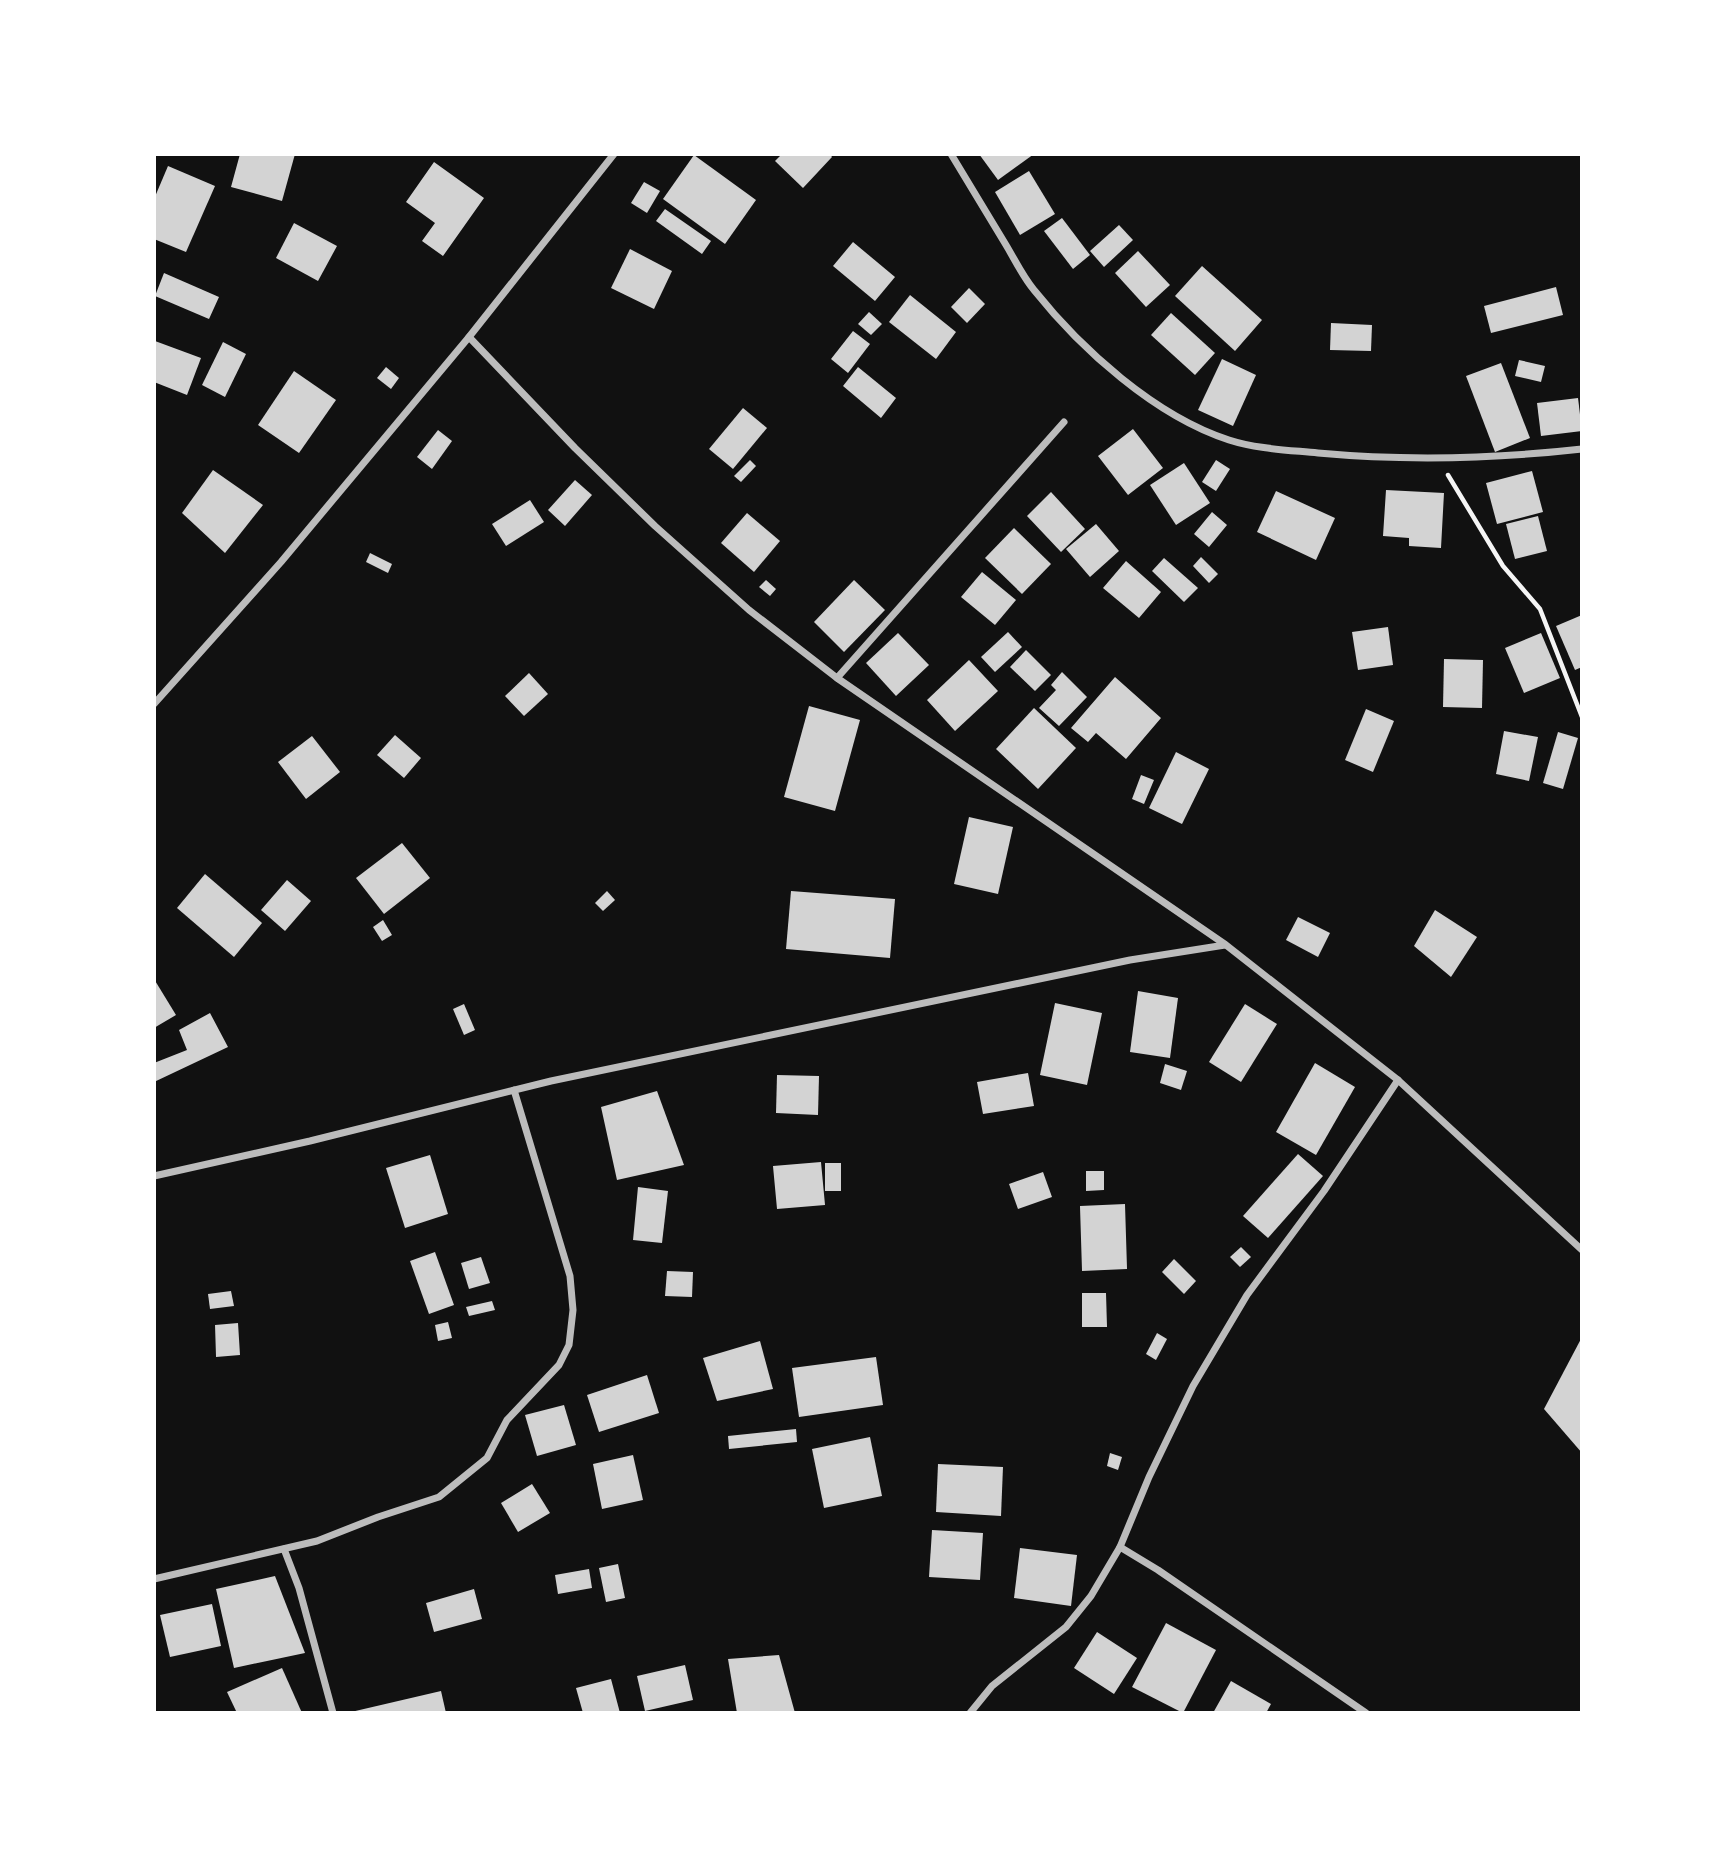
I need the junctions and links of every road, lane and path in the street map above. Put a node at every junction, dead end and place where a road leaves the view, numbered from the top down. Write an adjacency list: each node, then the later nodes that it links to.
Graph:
1 (614, 154): 3 (street)
2 (951, 154): 6 (street)
3 (469, 337): 7 (street); 8 (street)
4 (1064, 422): 7 (street)
5 (1582, 449): 6 (street)
6 (1439, 460): 9 (path)
7 (837, 678): 10 (street)
8 (154, 704)
9 (1582, 717)
10 (1226, 945): 11 (street); 12 (street)
11 (1398, 1080): 14 (street); 15 (street)
12 (514, 1090): 13 (street); 16 (street)
13 (154, 1176)
14 (1582, 1250)
15 (1120, 1547): 19 (street); 20 (street)
16 (284, 1549): 17 (street); 18 (street)
17 (154, 1578)
18 (333, 1713)
19 (970, 1713)
20 (1366, 1713)

